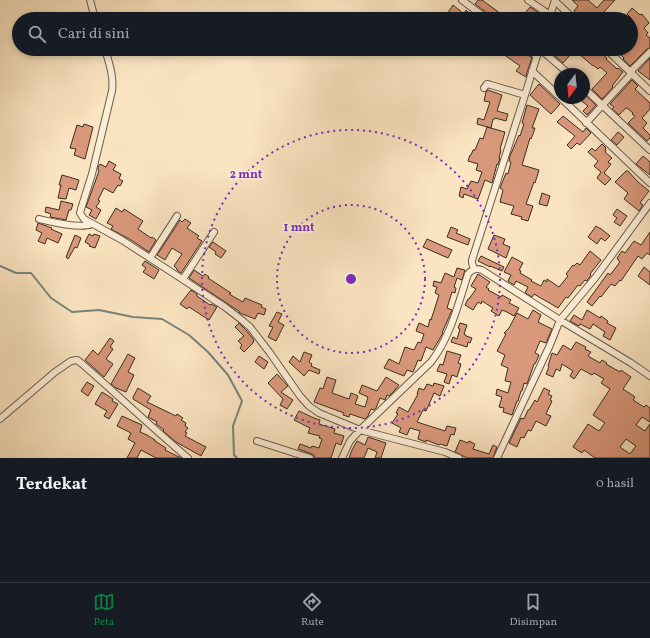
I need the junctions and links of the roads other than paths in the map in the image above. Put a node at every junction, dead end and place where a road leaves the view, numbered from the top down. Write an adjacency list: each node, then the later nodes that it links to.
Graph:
1 (90, 0): 5 (street)
2 (462, 0): 6 (street)
3 (528, 0): 7 (street)
4 (555, 0): 8 (street); 9 (street)
5 (93, 12)
6 (478, 12)
7 (543, 12)
8 (551, 12)
9 (567, 12)
10 (650, 52): 17 (street)
11 (107, 56): 29 (street)
12 (537, 56): 16 (street)
13 (545, 56): 15 (street)
14 (614, 56): 17 (street)
15 (560, 68)
16 (532, 71): 20 (street); 22 (street)
17 (631, 72): 19 (street); 24 (street)
18 (484, 88): 22 (street)
19 (650, 91)
20 (554, 92)
21 (590, 94): 24 (street)
22 (525, 95): 36 (street)
23 (566, 104): 25 (street)
24 (602, 105): 25 (street); 26 (street)
25 (586, 123): 27 (street)
26 (650, 150)
27 (650, 183)
28 (650, 203): 38 (street)
29 (80, 213): 32 (street); 33 (street)
30 (177, 216): 35 (street)
31 (39, 219): 33 (street)
32 (92, 224): 33 (street); 35 (street)
33 (74, 225)
34 (214, 232): 37 (street)
35 (150, 258): 37 (street)
36 (474, 269): 38 (street); 41 (street)
37 (183, 279): 41 (street)
38 (560, 320): 39 (street); 47 (street)
39 (650, 376)
40 (0, 419): 43 (street)
41 (360, 430): 45 (street); 46 (street)
42 (257, 441): 44 (street)
43 (188, 458)
44 (310, 458)
45 (342, 458)
46 (459, 458)
47 (497, 458)

